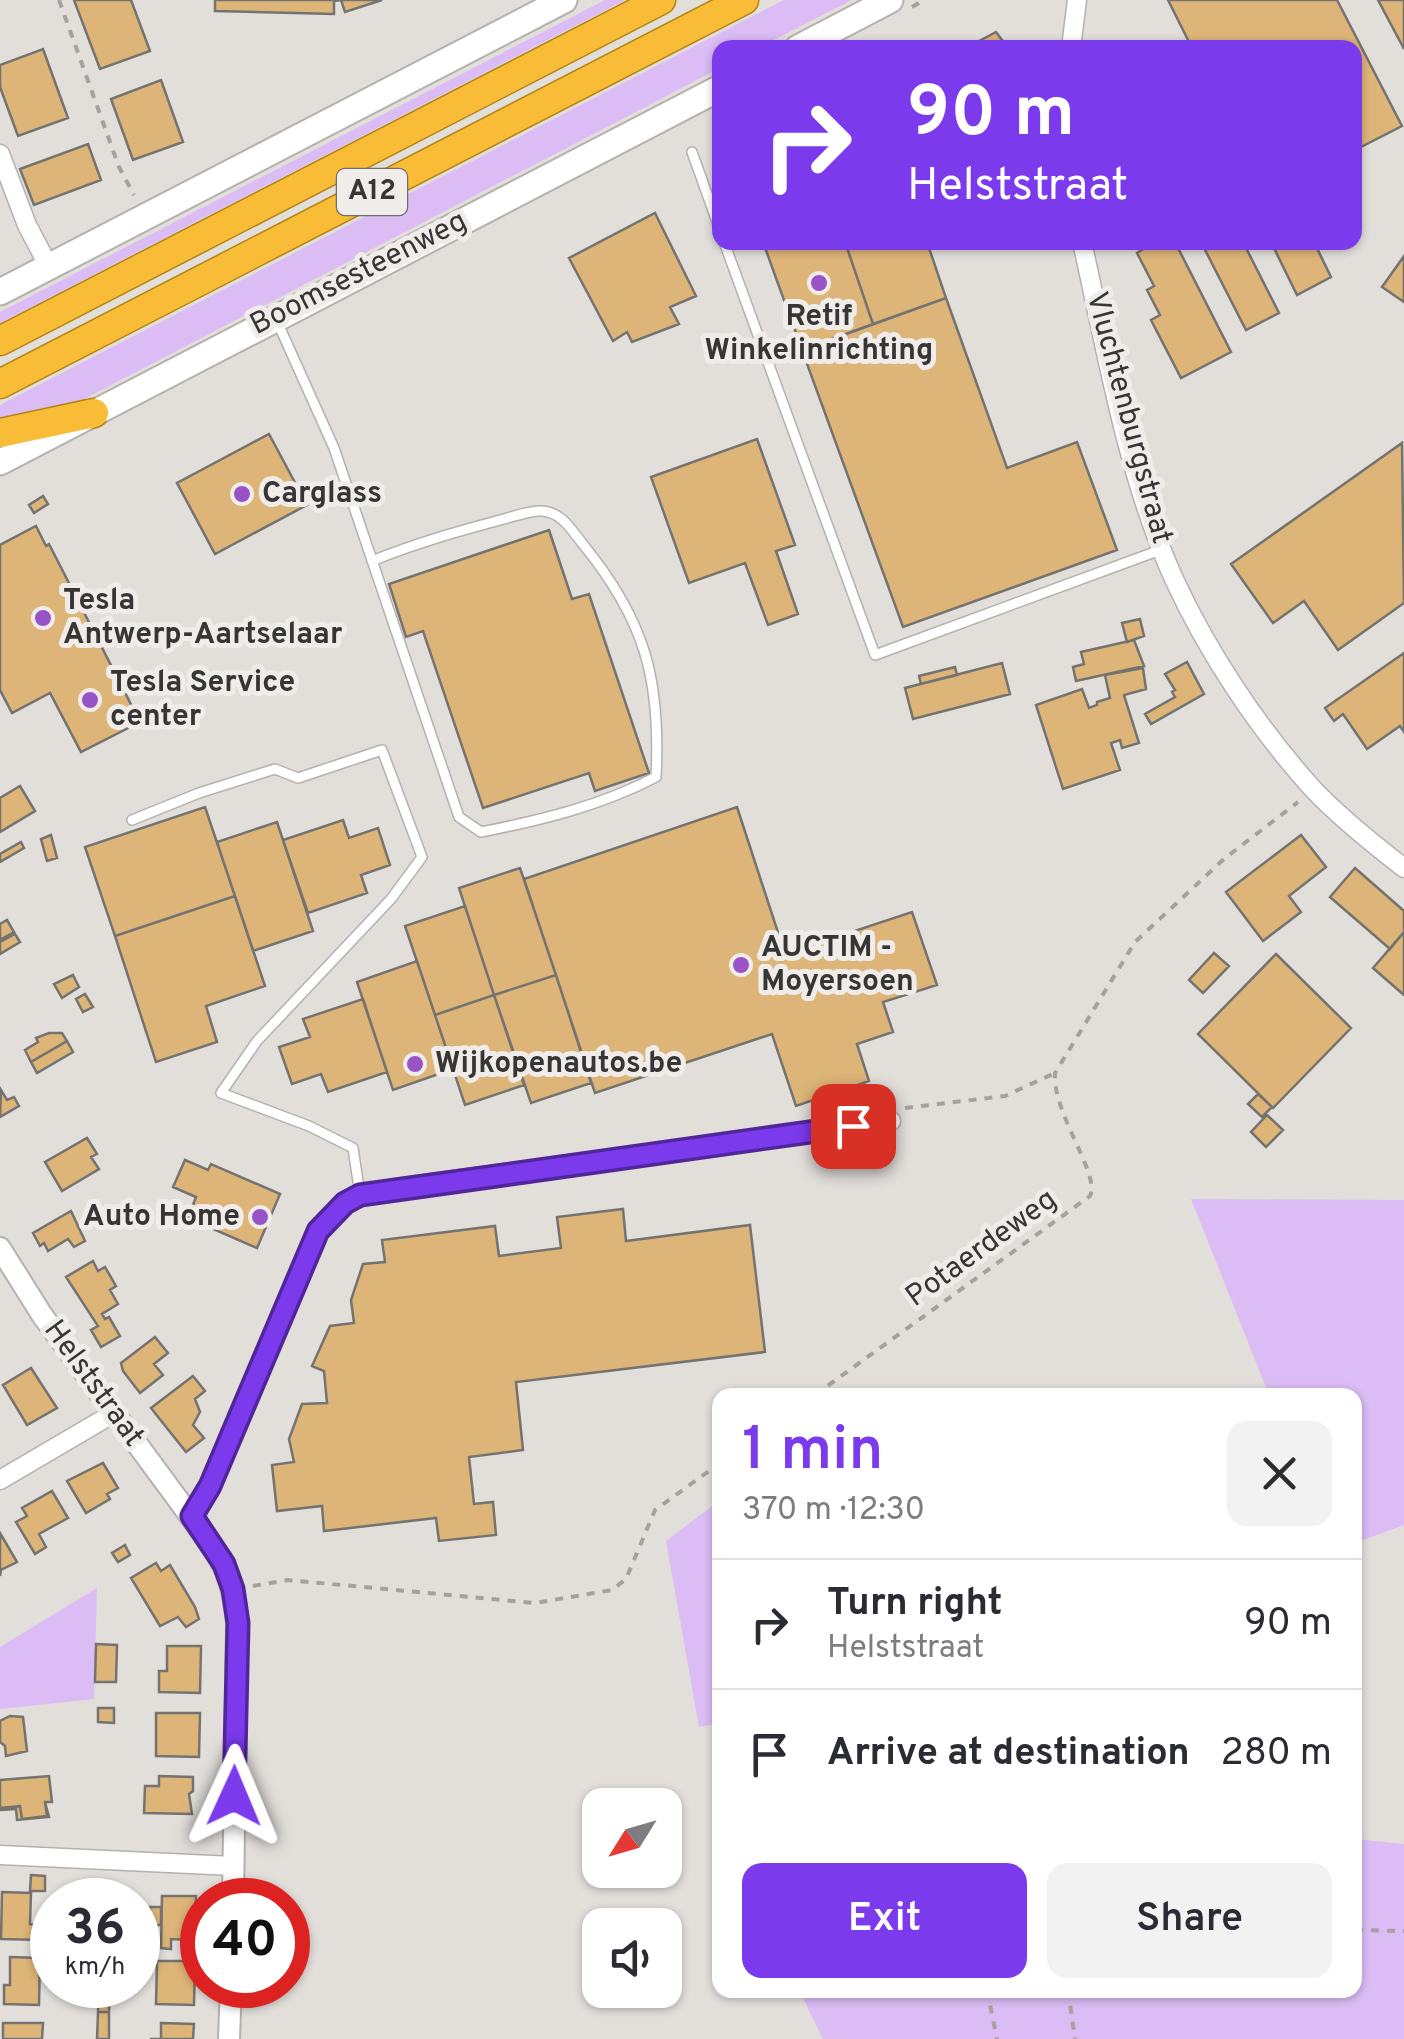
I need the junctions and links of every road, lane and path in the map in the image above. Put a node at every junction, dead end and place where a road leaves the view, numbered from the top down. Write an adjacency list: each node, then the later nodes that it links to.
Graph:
1 (59, 0): 13 (path)
2 (564, 0): 13 (main road)
3 (661, 0): 19 (highway, A12)
4 (744, 0): 20 (highway, A12)
5 (890, 0): 7 (main road)
6 (1076, 0): 8 (street)
7 (813, 40)
8 (1072, 40)
9 (712, 92): 18 (main road, Boomsesteenweg)
10 (692, 152): 12 (lane)
11 (0, 154): 16 (street)
12 (712, 208)
13 (147, 216): 16 (main road)
14 (727, 250): 24 (lane)
15 (1084, 250): 24 (street, Vluchtenburgstraat)
16 (49, 267): 17 (main road)
17 (0, 292)
18 (275, 316): 21 (main road, Boomsesteenweg); 25 (lane)
19 (0, 341)
20 (0, 384)
21 (94, 413): 22 (highway); 23 (main road, Boomsesteenweg)
22 (0, 433)
23 (0, 462)
24 (1163, 549): 26 (street, Vluchtenburgstraat)
25 (372, 561): 25 (lane)
26 (1314, 790): 28 (street, Vluchtenburgstraat); 29 (path)
27 (132, 820): 31 (lane)
28 (1404, 868)
29 (1055, 1074): 30 (path); 33 (path, Potaerdeweg)
30 (891, 1121): 31 (street)
31 (360, 1195): 37 (street)
32 (0, 1248): 34 (street, Helststraat)
33 (826, 1388)
34 (114, 1413): 36 (street); 37 (street, Helststraat)
35 (712, 1469): 38 (path)
36 (0, 1480)
37 (192, 1516): 38 (street, Helststraat)
38 (233, 1589): 40 (street, Helststraat)
39 (0, 1856): 40 (street)
40 (234, 1866): 41 (street, Helststraat)
41 (234, 1878)
42 (1362, 1930): 43 (path)
43 (1404, 1931)
44 (990, 1998): 48 (path)
45 (1069, 1998): 49 (path)
46 (231, 2008): 47 (street)
47 (230, 2039)
48 (998, 2039)
49 (1075, 2039)

